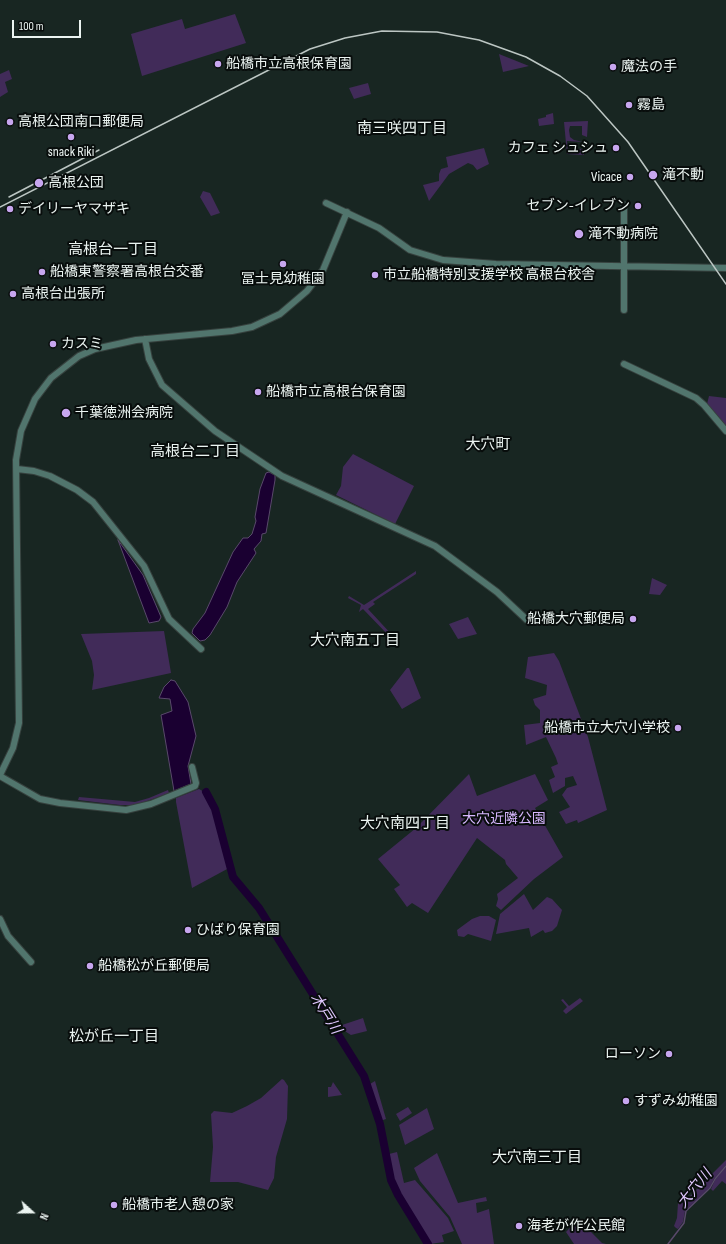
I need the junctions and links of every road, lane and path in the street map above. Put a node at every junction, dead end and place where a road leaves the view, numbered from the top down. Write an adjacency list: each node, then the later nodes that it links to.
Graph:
1 (326, 203): 3 (street)
2 (624, 205): 4 (street)
3 (347, 212): 4 (street); 7 (street)
4 (624, 266): 5 (street); 6 (street)
5 (726, 268)
6 (624, 310)
7 (145, 339): 10 (street); 11 (street)
8 (624, 364): 9 (street)
9 (726, 431)
10 (17, 469): 12 (street); 14 (street)
11 (527, 620)
12 (201, 650)
13 (192, 767): 14 (street)
14 (0, 775)
15 (0, 919): 16 (street)
16 (31, 962)

